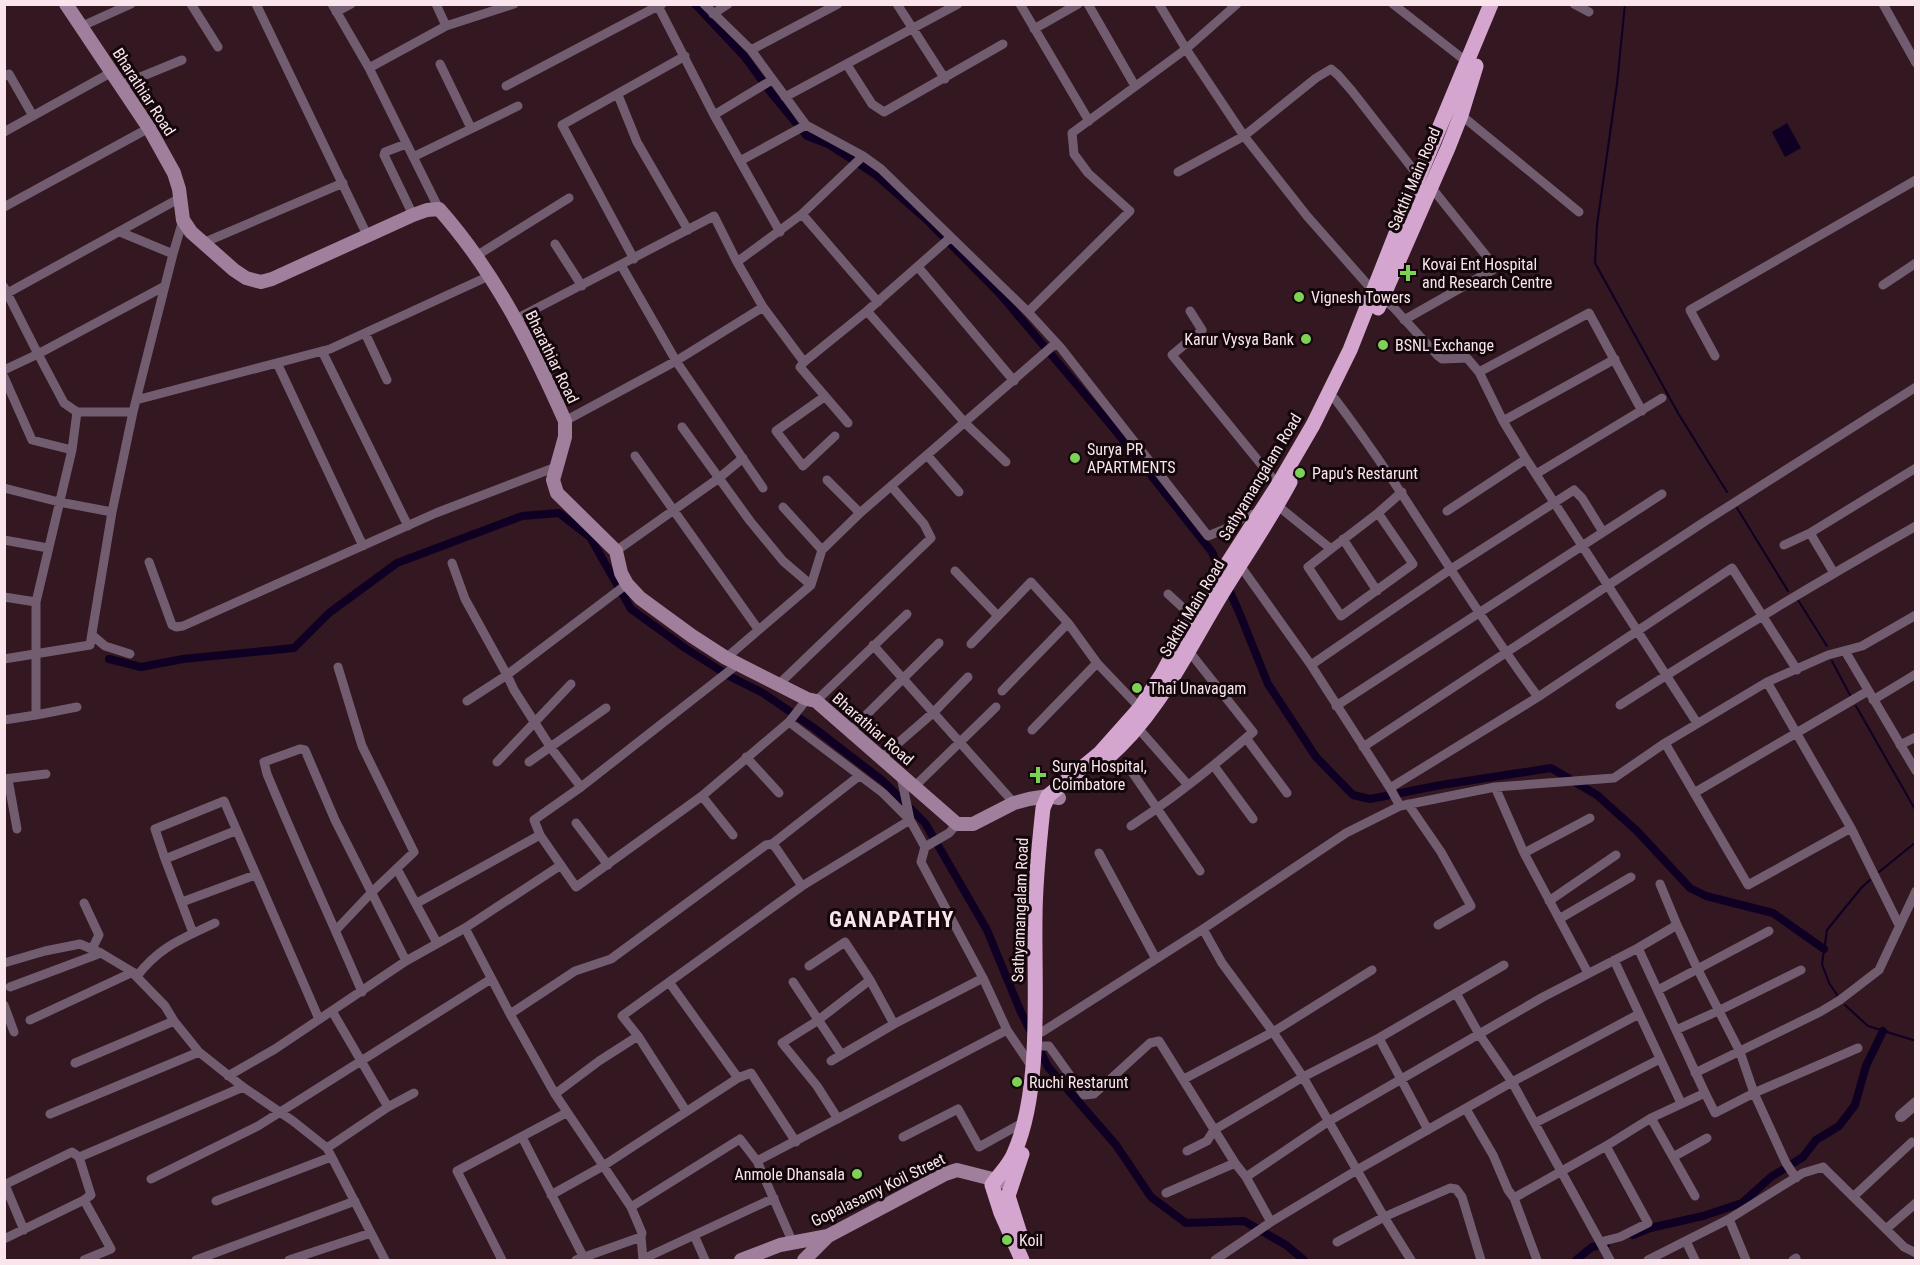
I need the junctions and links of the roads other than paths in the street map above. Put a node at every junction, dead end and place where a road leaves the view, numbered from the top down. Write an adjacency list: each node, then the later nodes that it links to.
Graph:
1 (66, 4): 28 (main road, Bharathiar Road)
2 (131, 4): 28 (street)
3 (191, 4): 32 (street)
4 (256, 4): 68 (street)
5 (351, 4): 24 (street)
6 (436, 4): 27 (street)
7 (514, 4): 27 (street)
8 (704, 4): 26 (street)
9 (728, 4): 26 (street)
10 (838, 4): 34 (street)
11 (897, 4): 29 (street)
12 (958, 4): 29 (street)
13 (1020, 4): 30 (street)
14 (1078, 4): 30 (street)
15 (1088, 4): 48 (street)
16 (1159, 4): 33 (street)
17 (1237, 4): 33 (street)
18 (1392, 4): 37 (street)
19 (1491, 4): 37 (highway)
20 (1500, 4): 53 (highway, Sakthi Main Road)
21 (1574, 4): 25 (street)
22 (1883, 4): 38 (street)
23 (660, 5): 35 (street); 47 (street)
24 (334, 8): 41 (street)
25 (1589, 12)
26 (713, 14): 34 (street)
27 (446, 26): 41 (street)
28 (80, 27): 42 (main road, Bharathiar Road)
29 (912, 29): 40 (street); 44 (street)
30 (1034, 29): 55 (street)
31 (1003, 44): 44 (street)
32 (218, 47)
33 (1186, 49): 48 (street); 60 (street)
34 (751, 50): 45 (street)
35 (685, 56): 49 (street); 52 (street)
36 (182, 60): 46 (street)
37 (1467, 62): 67 (highway)
38 (1916, 63)
39 (440, 64): 58 (street)
40 (847, 65): 44 (street); 50 (street)
41 (369, 68): 61 (street)
42 (112, 72): 46 (main road, Bharathiar Road); 54 (street)
43 (4, 76): 54 (street)
44 (945, 79)
45 (772, 80): 50 (street); 52 (street)
46 (121, 85): 57 (main road, Bharathiar Road)
47 (506, 86)
48 (1135, 86): 55 (street)
49 (618, 95): 77 (street); 86 (street)
50 (785, 97): 56 (street)
51 (518, 106): 58 (street)
52 (714, 115): 64 (street)
53 (1461, 115): 67 (highway, Sakthi Main Road); 73 (street)
54 (33, 116): 59 (street)
55 (1089, 121): 101 (street)
56 (806, 125): 63 (street); 64 (street)
57 (149, 128): 69 (main road, Bharathiar Road); 71 (street)
58 (471, 128): 62 (street)
59 (4, 132)
60 (1244, 136): 65 (street); 67 (street); 96 (street)
61 (406, 144): 62 (street); 74 (street)
62 (413, 157): 72 (street)
63 (862, 157): 75 (street); 81 (street)
64 (740, 161): 78 (street)
65 (1178, 172)
66 (1916, 180): 108 (street)
67 (1425, 182): 96 (highway, Sakthi Main Road); 103 (street)
68 (343, 183): 80 (street); 82 (street)
69 (180, 198): 76 (main road, Bharathiar Road); 79 (street)
70 (569, 198): 85 (street)
71 (4, 207)
72 (439, 209): 74 (main road); 85 (main road, Bharathiar Road)
73 (1579, 212)
74 (413, 214): 80 (main road)
75 (802, 214): 78 (street); 97 (street)
76 (183, 220): 82 (main road); 84 (street)
77 (688, 230): 86 (street); 87 (street)
78 (780, 231): 87 (street)
79 (120, 232): 84 (street); 95 (street)
80 (368, 237): 82 (main road)
81 (951, 237): 90 (street); 101 (street)
82 (203, 243)
83 (555, 244): 94 (street)
84 (173, 254): 93 (street)
85 (476, 256): 91 (main road, Bharathiar Road)
86 (634, 259): 89 (street)
87 (737, 262): 98 (street)
88 (1916, 263): 92 (street)
89 (621, 265): 94 (street); 110 (street)
90 (918, 267): 97 (street); 117 (street)
91 (489, 276): 102 (main road, Bharathiar Road); 104 (street)
92 (1883, 285)
93 (165, 286): 107 (street); 122 (street)
94 (582, 286): 102 (street)
95 (6, 292): 107 (street)
96 (1378, 295): 103 (street); 121 (highway, Sakthi Main Road); 143 (highway, Sathyamangalam Road)
97 (878, 302): 99 (street)
98 (763, 307): 110 (street); 111 (street)
99 (867, 311): 111 (street); 129 (street)
100 (1190, 311): 143 (street)
101 (1028, 312): 105 (street)
102 (516, 319): 126 (main road, Bharathiar Road)
103 (1404, 320): 114 (street)
104 (365, 333): 106 (street); 116 (street)
105 (1056, 343): 117 (street); 158 (street)
106 (321, 351): 112 (street); 160 (street)
107 (38, 354): 113 (street); 125 (street)
108 (1715, 356)
109 (1615, 359): 114 (street); 124 (street); 127 (street)
110 (676, 361): 126 (street); 135 (street)
111 (804, 362): 119 (street)
112 (278, 363): 122 (street); 168 (street)
113 (4, 370)
114 (1479, 372): 127 (street)
115 (4, 377): 132 (street)
116 (387, 380)
117 (1014, 381): 129 (street)
118 (1916, 387): 181 (street)
119 (824, 398): 128 (street); 131 (street)
120 (1662, 398): 124 (street)
121 (1335, 399): 148 (street); 152 (highway, Sakthi Main Road)
122 (136, 400): 123 (street)
123 (133, 411): 125 (street); 156 (street)
124 (1642, 411): 140 (street)
125 (77, 412): 132 (street)
126 (565, 421): 138 (main road, Bharathiar Road)
127 (1503, 421): 136 (street)
128 (848, 423)
129 (966, 424): 133 (street); 137 (street)
130 (682, 427): 141 (street)
131 (835, 436)
132 (72, 450): 150 (street)
133 (927, 455): 144 (street); 147 (street)
134 (635, 456): 154 (street)
135 (743, 458): 141 (street); 146 (street)
136 (1526, 459): 140 (street); 155 (street)
137 (1006, 462)
138 (556, 467): 160 (street); 172 (main road, Bharathiar Road)
139 (1916, 468): 163 (street)
140 (1536, 474): 151 (street)
141 (719, 478): 154 (street); 180 (street)
142 (827, 480): 157 (street)
143 (1278, 485): 158 (highway, Sathyamangalam Road)
144 (891, 486): 157 (street); 218 (street)
145 (4, 488): 150 (street)
146 (763, 488)
147 (959, 492)
148 (1402, 492): 159 (street); 176 (street)
149 (1662, 494): 162 (street)
150 (59, 502): 156 (street); 169 (street)
151 (1555, 503): 162 (street); 166 (street); 176 (street)
152 (1278, 506): 170 (street); 175 (highway, Sakthi Main Road)
153 (783, 507): 171 (street)
154 (674, 510): 172 (street); 194 (street)
155 (1447, 511)
156 (112, 512): 196 (street)
157 (860, 513): 171 (street)
158 (1260, 513): 175 (highway, Sathyamangalam Road)
159 (1378, 513): 164 (street); 182 (street)
160 (408, 526): 168 (street)
161 (1916, 526): 178 (street)
162 (1603, 532): 166 (street)
163 (1810, 533): 167 (street); 178 (street)
164 (1343, 539): 170 (street); 182 (street)
165 (4, 540): 169 (street)
166 (1582, 544): 181 (street); 187 (street)
167 (1784, 545)
168 (363, 546): 173 (street)
169 (48, 548): 186 (street)
170 (1331, 549): 182 (street)
171 (822, 550): 180 (street)
172 (616, 551): 179 (main road, Bharathiar Road)
173 (149, 562)
174 (452, 563): 213 (street)
175 (1236, 563): 184 (highway, Sakthi Main Road); 208 (street)
176 (1451, 569): 187 (street); 208 (street)
177 (955, 572): 190 (street)
178 (1834, 573): 191 (street)
179 (627, 584): 206 (main road, Bharathiar Road); 213 (street)
180 (811, 585): 194 (street)
181 (1609, 585): 195 (street); 203 (street)
182 (1377, 591)
183 (1168, 594): 192 (street)
184 (1214, 596): 192 (highway); 200 (highway, Sakthi Main Road)
185 (4, 597): 186 (street)
186 (36, 602): 204 (street)
187 (1478, 612): 203 (street); 225 (street)
188 (908, 614): 199 (street)
189 (1916, 615): 201 (street)
190 (998, 616): 193 (street); 198 (street)
191 (1763, 616): 195 (street); 210 (street); 211 (street)
192 (1193, 617): 229 (highway)
193 (1068, 623): 207 (street); 219 (street)
194 (758, 629): 206 (street)
195 (1639, 631): 211 (street); 221 (street)
196 (92, 635): 202 (street); 204 (street)
197 (939, 643): 215 (street)
198 (971, 644)
199 (873, 645): 215 (street); 223 (street)
200 (1188, 650): 236 (highway, Sakthi Main Road); 241 (street)
201 (1845, 651): 210 (street); 220 (street)
202 (130, 654)
203 (1505, 654): 221 (street); 245 (street)
204 (35, 655): 205 (street); 231 (street)
205 (4, 659)
206 (734, 662): 218 (main road, Bharathiar Road); 261 (street)
207 (1097, 663): 229 (street); 238 (street)
208 (1311, 666): 225 (street)
209 (338, 667): 290 (street)
210 (1797, 670): 216 (street)
211 (1667, 674): 224 (street); 235 (street)
212 (1916, 674): 220 (street)
213 (507, 675): 222 (street); 233 (street)
214 (968, 677): 230 (street)
215 (903, 679): 230 (street); 237 (street)
216 (1767, 682): 235 (street); 239 (street)
217 (571, 684): 233 (street)
218 (779, 684): 223 (main road, Bharathiar Road)
219 (1002, 691)
220 (1870, 695): 239 (street); 244 (street)
221 (1538, 697): 262 (street)
222 (467, 701)
223 (809, 701): 234 (street); 237 (main road, Bharathiar Road)
224 (1620, 705)
225 (1335, 706): 245 (street)
226 (76, 707): 231 (street)
227 (996, 707): 242 (street)
228 (606, 708): 246 (street)
229 (1140, 708): 267 (highway)
230 (934, 712): 242 (street); 248 (street)
231 (36, 715): 232 (street)
232 (4, 720)
233 (534, 722): 246 (street); 249 (street)
234 (789, 722): 247 (street); 255 (street)
235 (1697, 723): 243 (street)
236 (1138, 728): 258 (street); 267 (highway, Sakthi Main Road)
237 (851, 730): 248 (main road, Bharathiar Road)
238 (1032, 730)
239 (1796, 733): 265 (street); 276 (street)
240 (1916, 737): 244 (street)
241 (1246, 738): 251 (street); 264 (street)
242 (960, 742): 259 (street); 268 (street)
243 (1665, 743): 260 (street); 265 (street)
244 (1900, 745): 252 (street)
245 (1363, 747): 262 (street)
246 (551, 748): 250 (street); 261 (street)
247 (746, 758): 263 (street); 266 (street)
248 (881, 758): 256 (main road, Bharathiar Road)
249 (496, 762)
250 (529, 762)
251 (1214, 766): 258 (street); 273 (street)
252 (1916, 771)
253 (1131, 772): 270 (street)
254 (46, 774): 257 (street)
255 (859, 776): 272 (street); 282 (street)
256 (901, 776): 259 (main road, Bharathiar Road); 272 (street)
257 (6, 779): 277 (street)
258 (1188, 785): 270 (street)
259 (914, 787): 278 (main road, Bharathiar Road)
260 (1495, 787): 269 (street); 285 (street)
261 (581, 788): 280 (street)
262 (1391, 789): 269 (street)
263 (779, 793)
264 (1287, 793)
265 (1694, 793): 276 (street)
266 (702, 796): 281 (street); 289 (street)
267 (1054, 797): 268 (main road); 355 (highway); 355 (highway, Sathyamangalam Road)
268 (1014, 803): 278 (main road)
269 (1402, 805): 304 (street); 309 (street)
270 (1158, 809): 275 (street); 291 (street)
271 (1590, 818): 285 (street)
272 (910, 819): 283 (street); 295 (street)
273 (1253, 819)
274 (576, 824): 289 (street)
275 (1131, 826)
276 (1851, 828): 306 (street)
277 (17, 829)
278 (953, 829): 283 (street)
279 (235, 831): 287 (street); 287 (street); 292 (street)
280 (540, 835): 288 (street); 301 (street)
281 (733, 835)
282 (772, 844): 295 (street); 338 (street)
283 (926, 847): 326 (street)
284 (1099, 853): 315 (street)
285 (1524, 853): 298 (street)
286 (1616, 855): 298 (street)
287 (165, 859): 299 (street)
288 (561, 865): 289 (street); 307 (street)
289 (608, 865)
290 (397, 869): 297 (street); 301 (street)
291 (1200, 871)
292 (255, 875): 299 (street); 340 (street)
293 (1631, 877): 302 (street)
294 (1660, 884): 305 (street)
295 (802, 886): 330 (street)
296 (1916, 891): 306 (street)
297 (372, 892): 308 (street); 308 (street); 317 (street)
298 (1549, 901): 302 (street)
299 (182, 902): 311 (street)
300 (84, 903): 314 (street)
301 (417, 903): 312 (street)
302 (1559, 919): 324 (street)
303 (215, 923): 311 (street)
304 (1438, 924)
305 (1677, 925): 313 (street); 321 (street)
306 (1899, 925): 354 (street)
307 (465, 928): 312 (street); 327 (street)
308 (336, 930): 333 (street)
309 (1203, 930): 315 (street); 348 (street)
310 (1769, 930): 321 (street)
311 (193, 933): 325 (street)
312 (437, 943): 317 (street)
313 (1638, 948): 316 (street); 332 (street)
314 (97, 951): 318 (street); 325 (street); 331 (street)
315 (1156, 959): 355 (street)
316 (1614, 960): 324 (street); 339 (street)
317 (406, 961): 333 (street)
318 (4, 963)
319 (1504, 965): 334 (street)
320 (809, 966): 328 (street)
321 (1696, 968): 332 (street); 337 (street)
322 (1371, 970): 348 (street)
323 (1801, 970): 337 (street)
324 (1588, 973): 349 (street)
325 (135, 974): 341 (street); 342 (street)
326 (983, 978): 344 (street); 345 (street)
327 (491, 979): 338 (street); 358 (street)
328 (870, 980): 343 (street); 344 (street)
329 (793, 981): 343 (street)
330 (669, 982): 350 (street); 364 (street)
331 (10, 987)
332 (1658, 990): 346 (street)
333 (362, 992): 336 (street)
334 (1456, 993): 349 (street); 351 (street)
335 (4, 1005): 347 (street)
336 (332, 1011): 340 (street); 358 (street)
337 (1718, 1011): 346 (street); 354 (street)
338 (510, 1014): 371 (street)
339 (1638, 1014): 357 (street); 367 (street)
340 (319, 1019): 362 (street)
341 (30, 1020)
342 (174, 1021): 353 (street); 360 (street)
343 (817, 1021): 356 (street); 383 (street)
344 (894, 1024): 356 (street)
345 (1007, 1030): 355 (street); 383 (street)
346 (1676, 1030): 361 (street)
347 (14, 1032)
348 (1274, 1032): 363 (street); 365 (street)
349 (1479, 1034): 366 (street); 367 (street)
350 (638, 1036): 371 (street); 377 (street)
351 (1379, 1038): 363 (street); 366 (street)
352 (1858, 1048): 372 (street)
353 (199, 1052): 362 (street); 380 (street)
354 (1740, 1052): 361 (street); 372 (street)
355 (1038, 1053): 365 (street); 385 (highway, Sathyamangalam Road); 408 (highway)
356 (842, 1054): 359 (street)
357 (1660, 1059): 373 (street); 386 (street)
358 (359, 1061): 375 (street); 378 (street)
359 (831, 1061)
360 (75, 1063)
361 (1695, 1073): 370 (street)
362 (228, 1076): 368 (street)
363 (1303, 1077): 384 (street); 387 (street)
364 (738, 1078): 377 (street); 392 (street)
365 (1184, 1079): 387 (street)
366 (1401, 1079): 384 (street); 388 (street)
367 (1512, 1082): 376 (street); 386 (street)
368 (243, 1087): 378 (street); 397 (street)
369 (414, 1093): 375 (street)
370 (1705, 1093): 372 (street); 373 (street)
371 (555, 1094): 379 (street)
372 (1754, 1094): 405 (street)
373 (1681, 1103): 382 (street)
374 (1916, 1103): 381 (street)
375 (388, 1107): 396 (street)
376 (1466, 1109): 388 (street); 415 (street)
377 (686, 1111): 401 (street)
378 (282, 1112): 396 (street); 406 (street)
379 (566, 1113): 389 (street); 401 (street)
380 (50, 1114)
381 (1901, 1116)
382 (1651, 1118): 394 (street); 398 (street)
383 (838, 1119): 392 (street)
384 (1329, 1121): 402 (street); 404 (street)
385 (1024, 1122): 390 (street); 407 (highway, Sathyamangalam Road)
386 (1535, 1123): 403 (street)
387 (1214, 1130): 395 (street); 400 (street)
388 (1428, 1130): 402 (street)
389 (522, 1137): 411 (street); 445 (street)
390 (903, 1137)
391 (1707, 1138): 398 (street)
392 (796, 1142): 399 (street)
393 (1912, 1142): 413 (street)
394 (1606, 1146): 403 (street); 435 (street)
395 (1187, 1151)
396 (329, 1153): 417 (street); 418 (street)
397 (79, 1157): 409 (street); 416 (street)
398 (1673, 1157): 412 (street)
399 (757, 1161): 414 (street); 420 (street)
400 (1235, 1163): 404 (street); 410 (street)
401 (603, 1166): 411 (street); 420 (street)
402 (1357, 1170): 421 (street); 423 (street)
403 (1562, 1172): 415 (street); 435 (street)
404 (1246, 1177): 423 (street)
405 (1796, 1177): 413 (street); 422 (street)
406 (151, 1179)
407 (995, 1180): 408 (main road, Gopalasamy Koil Street); 428 (main road, Gopalasamy Koil Street); 429 (highway)
408 (1012, 1184): 429 (highway)
409 (5, 1185): 424 (street)
410 (1166, 1193)
411 (551, 1196): 439 (street)
412 (1695, 1196)
413 (1853, 1197): 425 (street)
414 (774, 1198): 427 (street); 434 (street)
415 (1514, 1198): 454 (street)
416 (84, 1200): 424 (street); 440 (street)
417 (216, 1201)
418 (355, 1201): 426 (street); 436 (street)
419 (1916, 1203): 425 (street)
420 (631, 1207): 430 (street)
421 (1384, 1217): 433 (street); 438 (street); 453 (street)
422 (1729, 1219): 432 (street); 458 (street)
423 (1271, 1222): 452 (street)
424 (24, 1230): 431 (street)
425 (1886, 1230): 437 (street)
426 (371, 1233): 443 (street); 444 (street)
427 (694, 1235): 446 (street); 447 (street)
428 (828, 1236): 434 (main road, Gopalasamy Koil Street); 449 (main road)
429 (1015, 1236): 450 (highway); 451 (highway)
430 (641, 1237): 439 (street); 446 (street)
431 (4, 1239)
432 (1686, 1241): 456 (street); 457 (street)
433 (1337, 1242)
434 (794, 1243): 448 (main road, Gopalasamy Koil Street)
435 (1602, 1245): 455 (street)
436 (218, 1251): 441 (street); 442 (street)
437 (1916, 1253)
438 (1410, 1258)
439 (580, 1259)
440 (84, 1260)
441 (196, 1260)
442 (223, 1260)
443 (289, 1260)
444 (385, 1260)
445 (502, 1260)
446 (643, 1260)
447 (705, 1260)
448 (741, 1260)
449 (804, 1260)
450 (1022, 1260)
451 (1032, 1260)
452 (1219, 1260)
453 (1481, 1260)
454 (1537, 1260)
455 (1610, 1260)
456 (1648, 1260)
457 (1695, 1260)
458 (1746, 1260)

